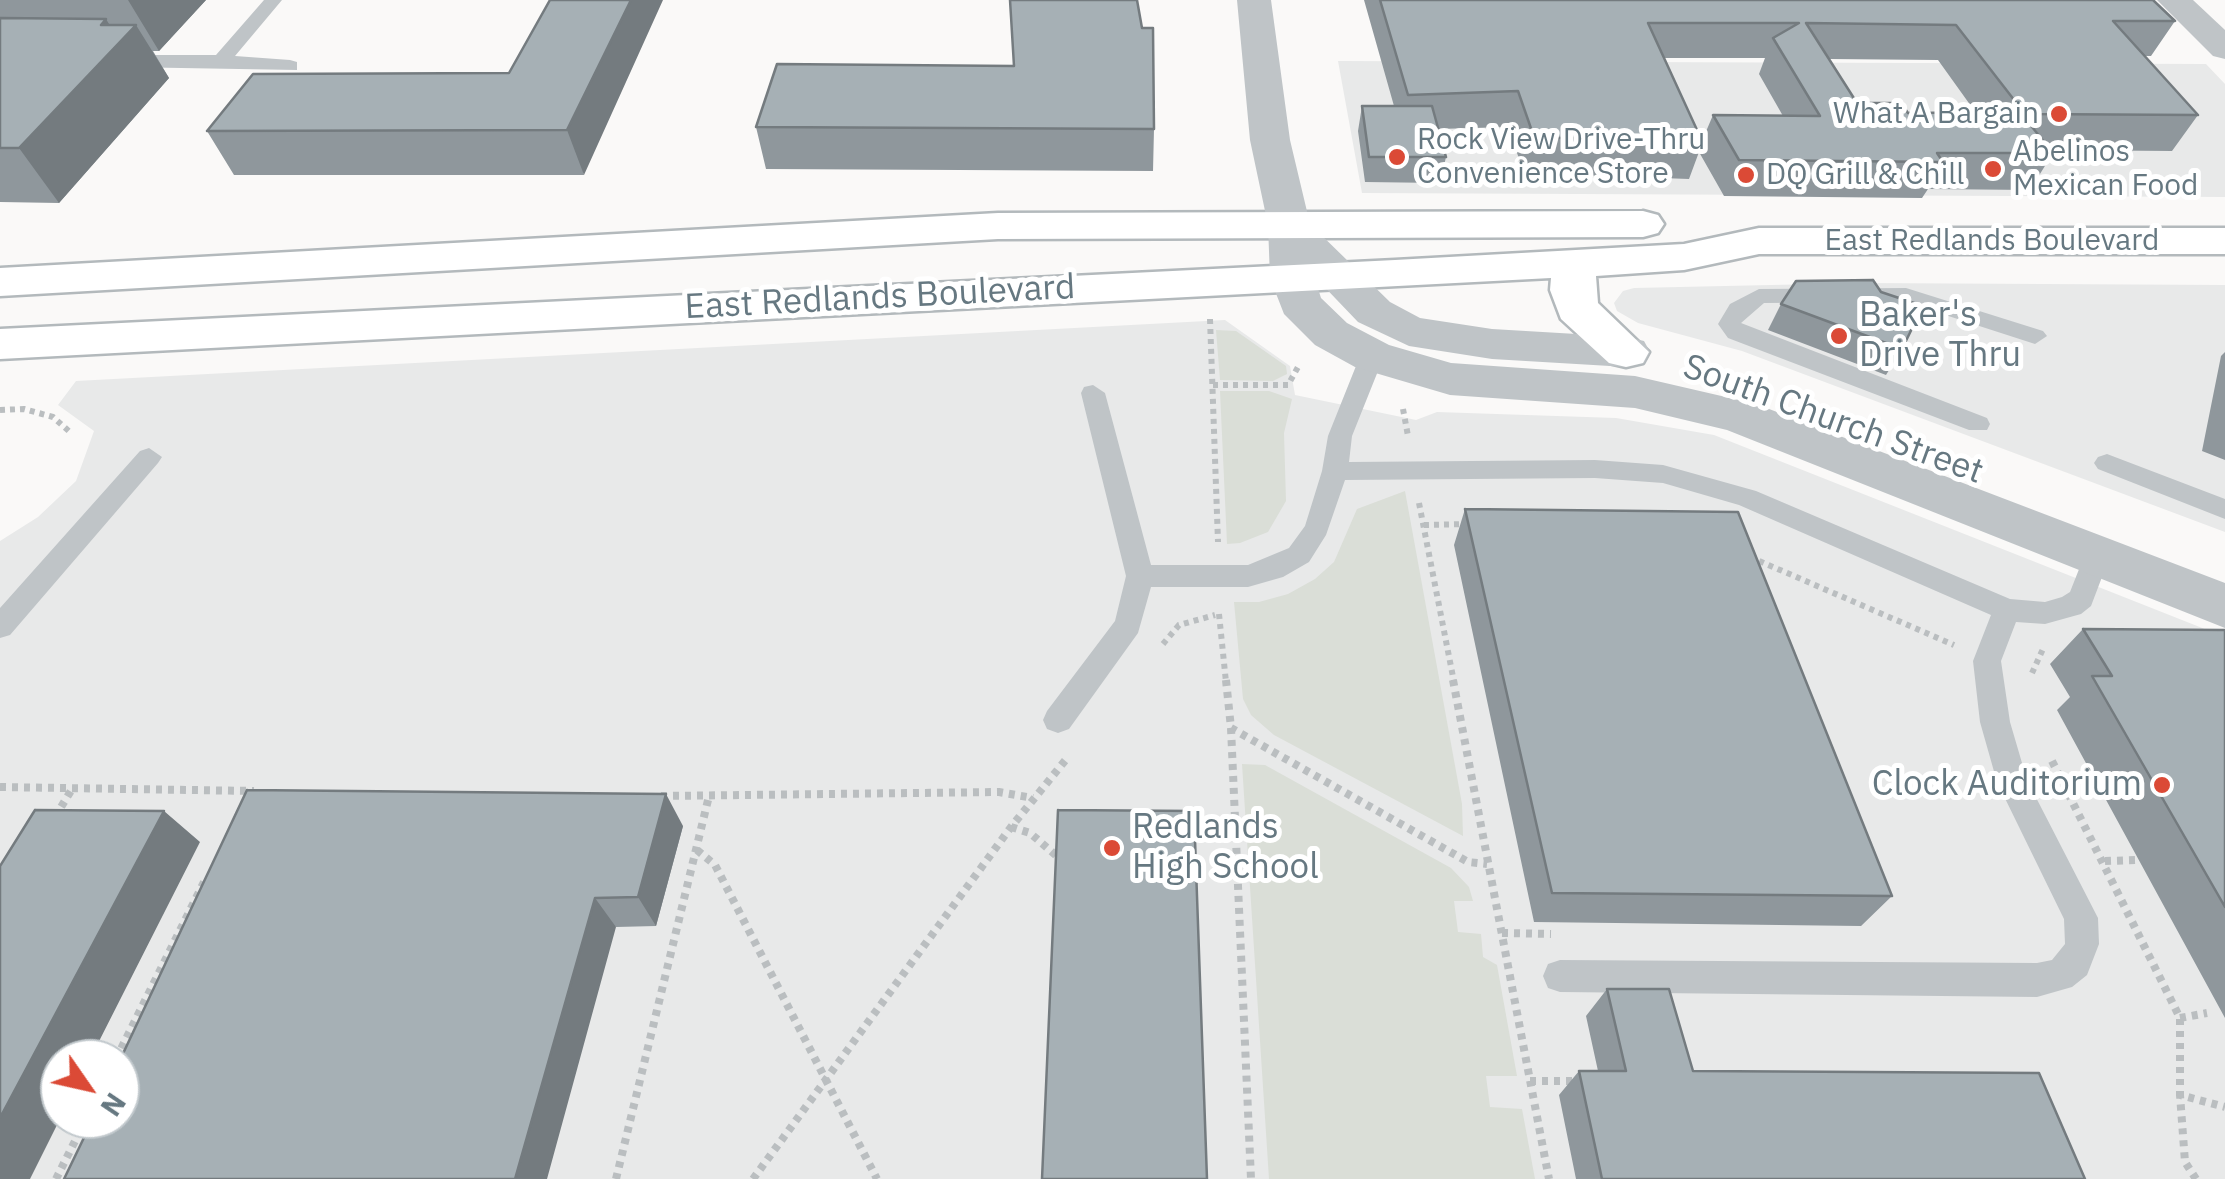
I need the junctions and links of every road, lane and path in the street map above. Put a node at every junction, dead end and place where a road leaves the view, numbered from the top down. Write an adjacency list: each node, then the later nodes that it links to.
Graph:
1 (272, 0): 6 (lane)
2 (1254, 0): 8 (street)
3 (2174, 0): 4 (street)
4 (2225, 48)
5 (110, 61): 6 (lane)
6 (221, 61): 7 (lane)
7 (290, 66)
8 (1289, 224): 9 (main road, East Redlands Boulevard); 12 (street, South Church Street); 13 (street); 14 (main road, East Redlands Boulevard)
9 (1759, 241): 10 (main road, East Redlands Boulevard); 11 (main road, East Redlands Boulevard)
10 (2225, 242)
11 (1575, 262): 12 (main road, East Redlands Boulevard); 18 (main road)
12 (1341, 275): 13 (main road, East Redlands Boulevard); 18 (street, South Church Street)
13 (1292, 278): 17 (main road, East Redlands Boulevard); 19 (street, South Church Street)
14 (0, 282)
15 (1209, 308): 21 (path)
16 (2035, 336): 24 (lane)
17 (0, 344)
18 (1626, 352): 35 (street, South Church Street)
19 (1372, 356): 28 (lane); 34 (street, South Church Street)
20 (1298, 367): 21 (path)
21 (1212, 385): 37 (path)
22 (1092, 392): 36 (lane)
23 (0, 410): 25 (path)
24 (1978, 424)
25 (71, 433)
26 (150, 457): 41 (lane)
27 (2107, 463): 29 (lane)
28 (1336, 471): 37 (lane); 39 (lane)
29 (2225, 509)
30 (1464, 524): 31 (path); 32 (path); 60 (path)
31 (1483, 524)
32 (1468, 544)
33 (1732, 549): 43 (path)
34 (2098, 556): 38 (street, South Church Street); 39 (lane)
35 (2225, 567)
36 (1140, 576): 37 (lane); 44 (lane)
37 (1221, 578)
38 (2225, 606)
39 (2007, 610): 43 (lane)
40 (1220, 614): 45 (path)
41 (0, 626)
42 (2050, 643): 43 (path)
43 (1972, 663): 66 (lane)
44 (1058, 720)
45 (1231, 728): 60 (path); 80 (path)
46 (2049, 756): 59 (path)
47 (0, 787): 48 (path)
48 (72, 788): 49 (path); 55 (path)
49 (249, 791): 50 (path); 54 (path)
50 (269, 791)
51 (649, 796): 52 (path)
52 (709, 796): 53 (path); 56 (path)
53 (1033, 798)
54 (240, 809)
55 (45, 833)
56 (697, 850): 72 (path); 77 (path)
57 (2139, 860): 59 (path)
58 (214, 862): 69 (path)
59 (2105, 862): 68 (path)
60 (1487, 864): 63 (path)
61 (1064, 866): 72 (path)
62 (1549, 915): 64 (path)
63 (1502, 933): 64 (path); 70 (path)
64 (1553, 934): 65 (path)
65 (1572, 934)
66 (1560, 976)
67 (2207, 1014): 68 (path)
68 (2180, 1018): 73 (path)
69 (126, 1039)
70 (1529, 1081): 71 (path); 81 (path)
71 (1587, 1081)
72 (826, 1082): 78 (path); 79 (path)
73 (2180, 1094): 74 (path); 82 (path)
74 (2225, 1107)
75 (76, 1139): 76 (path)
76 (56, 1179)
77 (616, 1179)
78 (753, 1179)
79 (877, 1179)
80 (1251, 1179)
81 (1549, 1179)
82 (2196, 1179)

